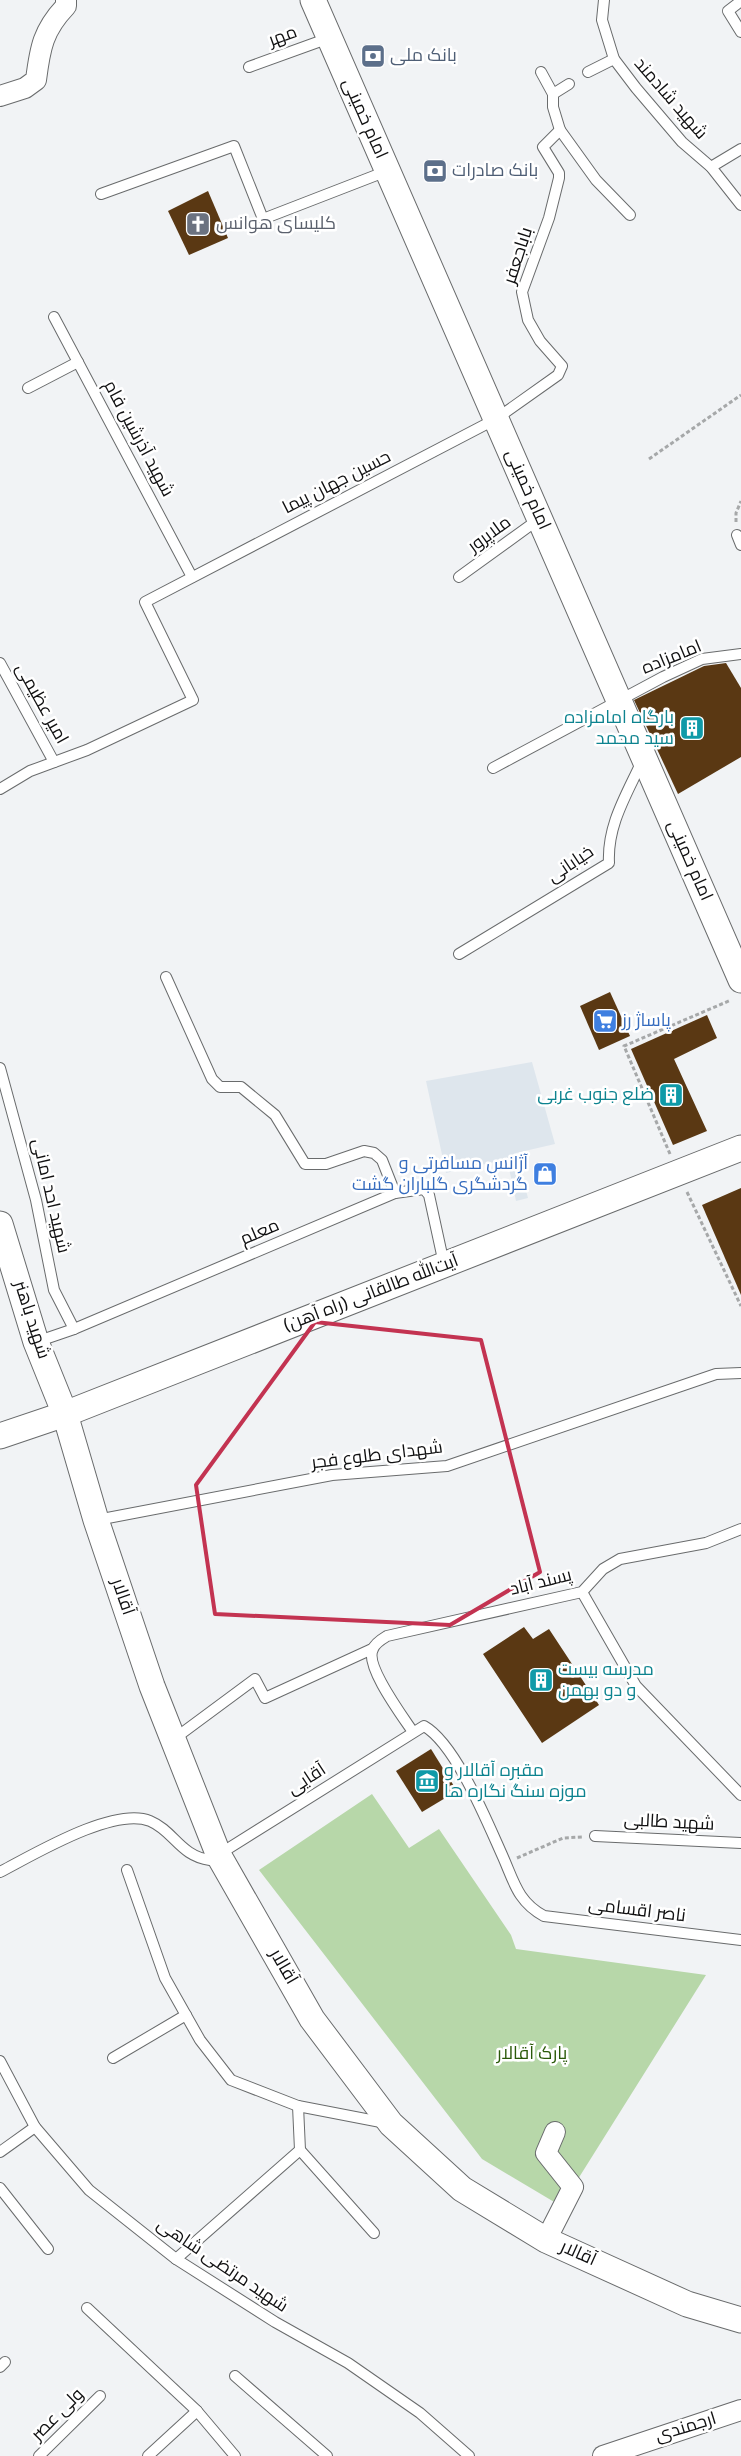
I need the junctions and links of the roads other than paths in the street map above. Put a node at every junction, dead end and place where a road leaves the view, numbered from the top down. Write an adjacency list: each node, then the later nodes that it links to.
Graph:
1 (66, 0): 13 (street)
2 (314, 0): 6 (street, امام خمینی)
3 (604, 0): 7 (lane, شهید شادمند)
4 (741, 1): 5 (lane)
5 (741, 32)
6 (329, 38): 8 (lane, مهر); 17 (street, امام خمینی)
7 (614, 58): 10 (lane); 16 (lane, شهید شادمند)
8 (249, 67)
9 (542, 72): 12 (lane)
10 (588, 72)
11 (569, 84): 12 (lane)
12 (553, 94): 14 (lane)
13 (0, 96)
14 (560, 130): 20 (lane); 24 (lane, باباجعفر)
15 (741, 148): 16 (lane)
16 (712, 167): 19 (lane, شهید شادمند)
17 (387, 172): 18 (lane); 24 (street, امام خمینی)
18 (101, 194)
19 (741, 205)
20 (630, 214)
21 (54, 317): 22 (lane, شهید آذرشین فام)
22 (78, 362): 23 (lane); 28 (lane, شهید آذرشین فام)
23 (28, 388)
24 (496, 419): 25 (street, امام خمینی); 28 (lane, حسین جهان پیما)
25 (539, 519): 29 (lane, ملاپرور); 32 (street, امام خمینی)
26 (737, 535): 27 (lane)
27 (741, 545)
28 (192, 576): 34 (lane, حسین جهان پیما)
29 (459, 577)
30 (741, 654): 32 (lane, امامزاده)
31 (0, 663): 34 (lane, امیر عظیمی)
32 (619, 700): 33 (street, امام خمینی); 35 (lane, امامزاده)
33 (644, 758): 37 (lane, خیابانی); 39 (street, امام خمینی)
34 (54, 762): 36 (lane)
35 (493, 768)
36 (0, 789)
37 (459, 954)
38 (166, 977): 42 (lane)
39 (736, 990)
40 (0, 1068): 45 (lane, شهید احد امانی)
41 (741, 1148): 44 (street, (راه آهن) آیت‌الله طالقانی)
42 (395, 1193): 44 (lane, معلم); 45 (lane, معلم)
43 (0, 1224): 46 (street, شهید باهنر)
44 (444, 1265): 48 (street, (راه آهن) آیت‌الله طالقانی)
45 (74, 1329): 46 (lane, معلم)
46 (36, 1342): 48 (street, شهید باهنر)
47 (741, 1373): 50 (lane, شهدای طلوع فجر)
48 (65, 1414): 49 (street, (راه آهن) آیت‌الله طالقانی); 50 (street, آقالار)
49 (0, 1436)
50 (96, 1520): 55 (street, آقالار)
51 (741, 1529): 52 (lane, پسند آباد)
52 (582, 1592): 53 (lane, پسند آباد); 56 (lane)
53 (372, 1649): 54 (lane); 55 (lane, پسند آباد)
54 (413, 1732): 59 (lane, آقایی); 62 (lane, ناصر اقسامی)
55 (173, 1740): 59 (street, آقالار)
56 (741, 1795)
57 (595, 1836): 58 (lane, شهید طالبی)
58 (741, 1843)
59 (219, 1856): 61 (lane); 67 (street, آقالار)
60 (127, 1870): 63 (lane)
61 (0, 1872)
62 (741, 1940)
63 (186, 2015): 64 (lane); 66 (lane)
64 (113, 2058)
65 (0, 2061): 68 (lane, شهید مرتضی شاهی)
66 (298, 2106): 67 (lane); 70 (lane)
67 (391, 2124): 74 (street, آقالار)
68 (35, 2127): 71 (lane); 76 (lane, شهید مرتضی شاهی)
69 (554, 2132): 74 (street)
70 (300, 2150): 73 (lane); 76 (lane)
71 (0, 2152)
72 (0, 2188): 75 (lane)
73 (374, 2233)
74 (546, 2240): 78 (street, آقالار)
75 (48, 2249)
76 (176, 2259): 87 (lane, شهید مرتضی شاهی)
77 (87, 2308): 82 (lane)
78 (741, 2320)
79 (235, 2376): 86 (lane)
80 (100, 2396): 83 (lane, ولی عصر)
81 (741, 2410): 88 (street, ارجمندی)
82 (197, 2411): 84 (lane); 85 (lane)
83 (40, 2456)
84 (148, 2456)
85 (235, 2456)
86 (327, 2456)
87 (469, 2456)
88 (602, 2456)

